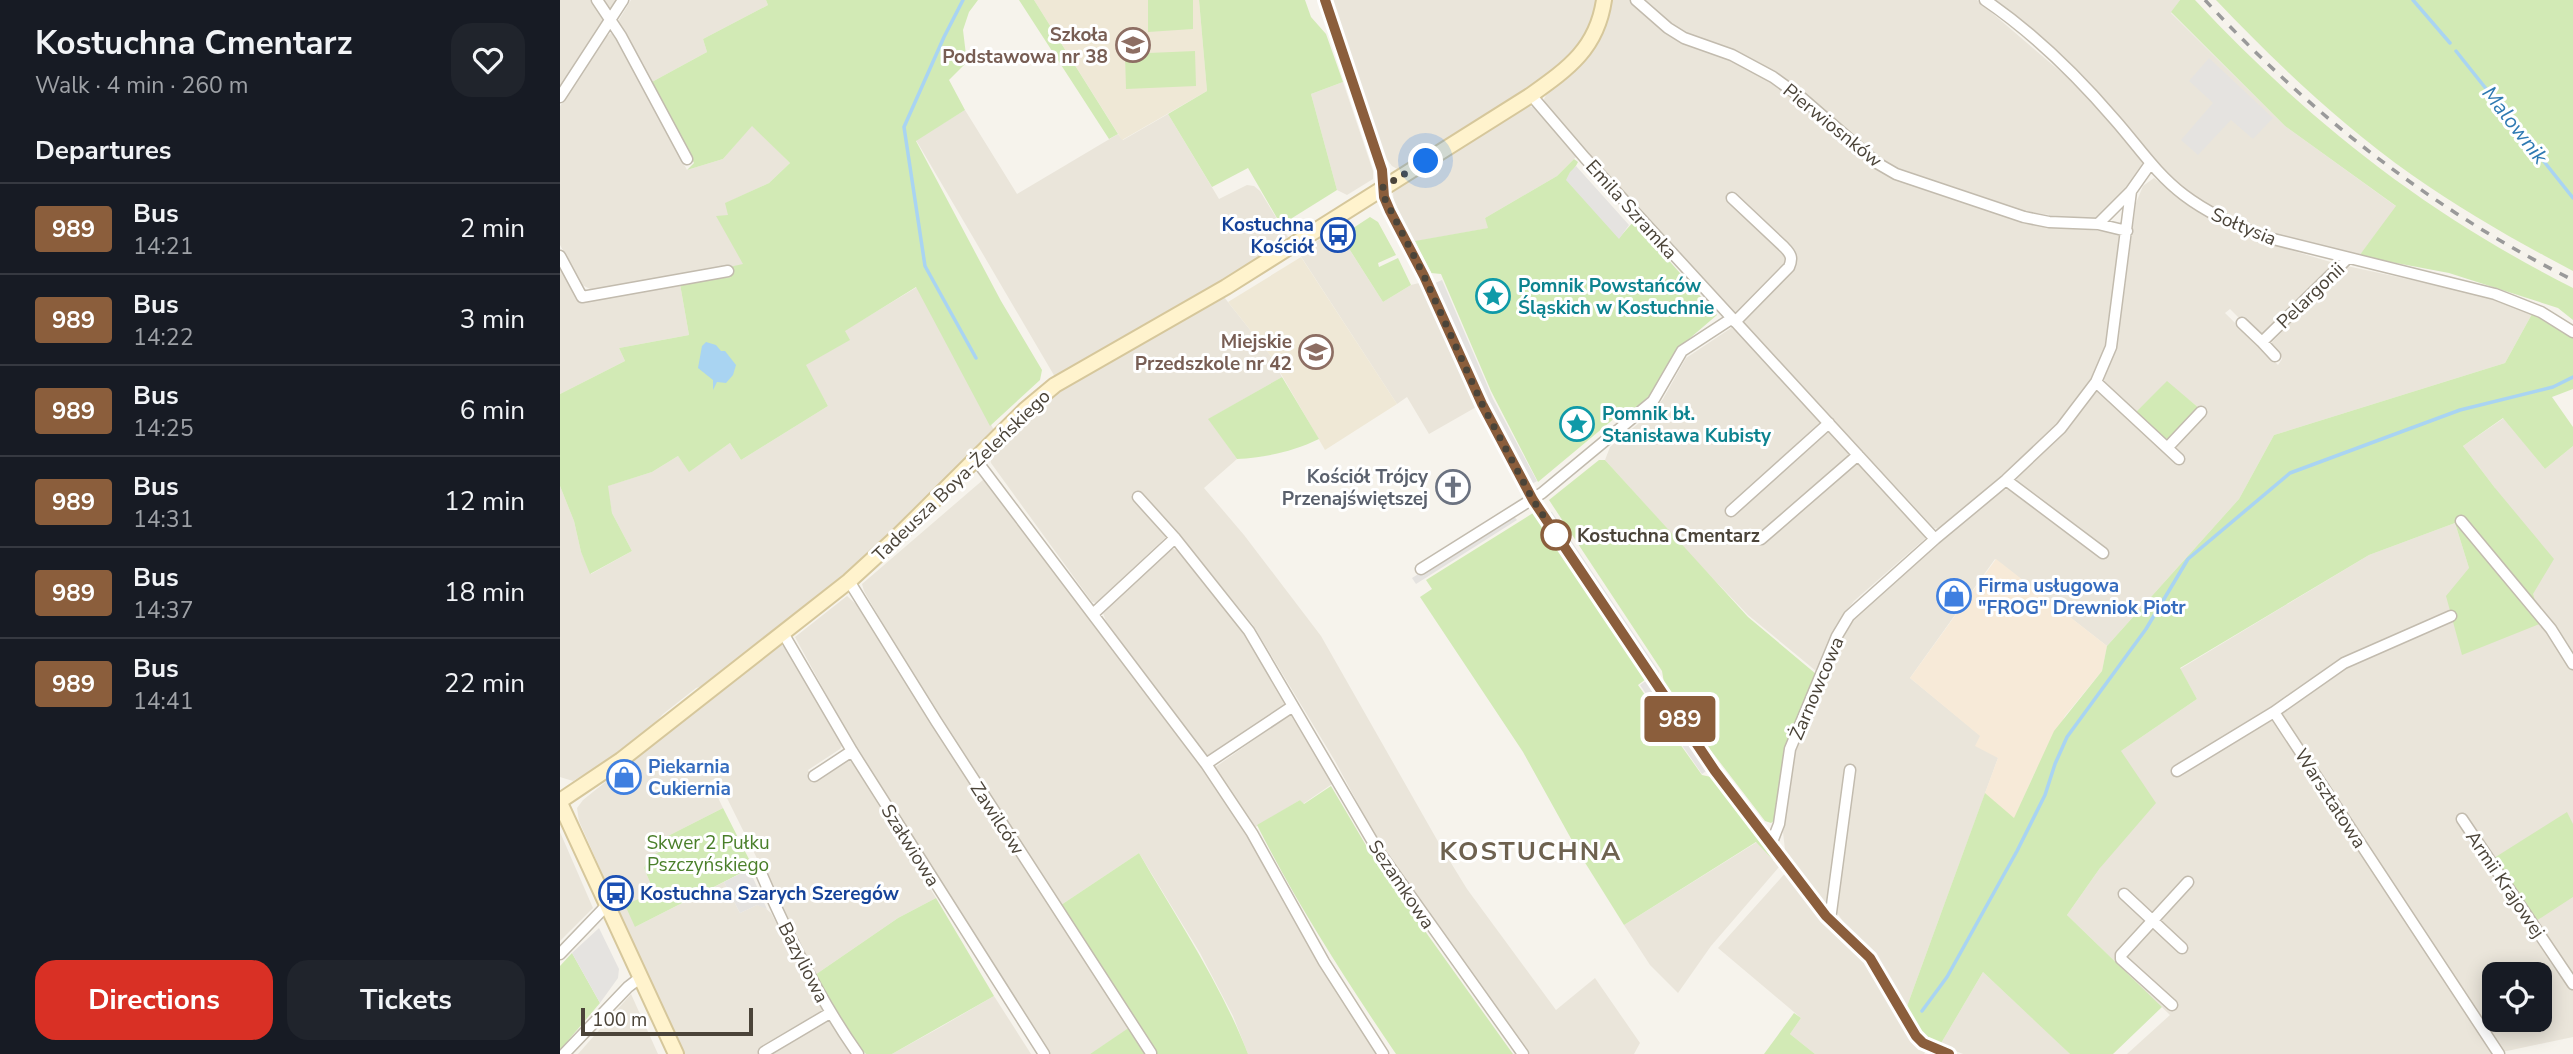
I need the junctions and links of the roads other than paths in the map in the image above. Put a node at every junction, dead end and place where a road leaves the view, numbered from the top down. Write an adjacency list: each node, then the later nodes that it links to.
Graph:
1 (597, 0): 7 (street)
2 (623, 0): 7 (street)
3 (1325, 0): 12 (street)
4 (1604, 0): 8 (street, Tadeusza Boya-Żeleńskiego)
5 (1636, 0): 15 (street, Pierwiosnków)
6 (1985, 0): 11 (street, Sołtysia)
7 (609, 20): 9 (street); 10 (street)
8 (1531, 94): 12 (street, Tadeusza Boya-Żeleńskiego); 20 (street, Emila Szramka)
9 (560, 96)
10 (687, 159)
11 (2150, 164): 13 (street, Żarnowcowa); 18 (street, Sołtysia)
12 (1383, 187): 31 (street, Tadeusza Boya-Żeleńskiego); 34 (street)
13 (2131, 191): 15 (street); 16 (street, Żarnowcowa)
14 (1731, 198): 20 (street)
15 (2098, 224): 16 (street, Pierwiosnków)
16 (2127, 231): 25 (street, Żarnowcowa)
17 (560, 256): 19 (street)
18 (2347, 259): 22 (street, Sołtysia); 23 (street, Pelargonii)
19 (728, 271)
20 (1733, 320): 27 (street, Emila Szramka); 34 (street)
21 (2242, 323): 23 (street, Pelargonii)
22 (2573, 332)
23 (2262, 342): 24 (street)
24 (2275, 356)
25 (2096, 382): 28 (street); 32 (street, Żarnowcowa)
26 (2201, 412): 28 (street)
27 (1829, 423): 29 (street, Emila Szramka); 35 (street)
28 (2168, 447): 30 (street)
29 (1858, 454): 38 (street); 39 (street, Emila Szramka)
30 (2179, 459)
31 (976, 460): 42 (street, Tadeusza Boya-Żeleńskiego); 43 (street)
32 (2006, 480): 39 (street, Żarnowcowa); 40 (street)
33 (1138, 497): 37 (street, Sezamkowa)
34 (1533, 500): 41 (street); 56 (street)
35 (1731, 511)
36 (2461, 522): 46 (street)
37 (1175, 538): 43 (street); 47 (street, Sezamkowa)
38 (1761, 538)
39 (1935, 539): 56 (street, Żarnowcowa)
40 (2103, 553)
41 (1421, 569)
42 (849, 581): 45 (street, Tadeusza Boya-Żeleńskiego); 71 (street, Zawilców)
43 (1093, 614): 50 (street)
44 (2451, 615): 48 (street)
45 (783, 633): 49 (street, Szałwiowa); 54 (street, Tadeusza Boya-Żeleńskiego)
46 (2573, 664)
47 (1293, 706): 50 (street); 77 (street, Sezamkowa)
48 (2274, 712): 52 (street); 79 (street, Warsztatowa)
49 (852, 751): 53 (street); 75 (street, Szałwiowa)
50 (1206, 764): 76 (street)
51 (1850, 770): 61 (street)
52 (2177, 771)
53 (814, 776)
54 (560, 802): 60 (street)
55 (2462, 819): 66 (street, Armii Krajowej)
56 (1772, 842): 61 (street)
57 (758, 866): 68 (street, Bazyliowa)
58 (2188, 882): 62 (street)
59 (2124, 894): 62 (street)
60 (608, 904): 64 (street); 65 (street)
61 (1830, 920): 69 (street)
62 (2152, 920): 63 (street); 67 (street)
63 (2182, 948)
64 (560, 954)
65 (641, 977): 72 (street); 73 (street)
66 (2573, 984)
67 (2172, 1005)
68 (830, 1013): 70 (street); 74 (street, Bazyliowa)
69 (1931, 1051): 78 (street)
70 (764, 1052)
71 (1151, 1053)
72 (564, 1054)
73 (676, 1054)
74 (858, 1054)
75 (1044, 1054)
76 (1383, 1054)
77 (1523, 1054)
78 (1949, 1054)
79 (2499, 1054)

